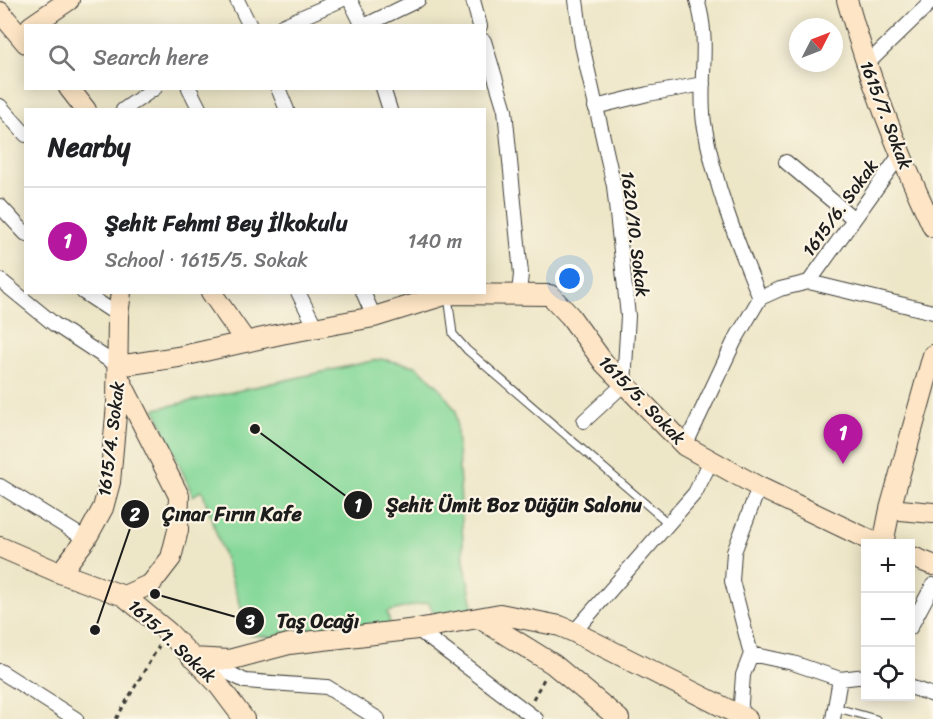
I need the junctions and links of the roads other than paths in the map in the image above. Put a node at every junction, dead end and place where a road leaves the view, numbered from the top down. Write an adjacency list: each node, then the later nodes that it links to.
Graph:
1 (69, 0): 12 (main road)
2 (237, 0): 13 (street)
3 (341, 0): 14 (street)
4 (350, 0): 15 (street)
5 (418, 0): 16 (street)
6 (472, 0): 17 (street)
7 (576, 0): 28 (street, 1620/10. Sokak)
8 (698, 0): 21 (street)
9 (847, 0): 20 (main road, 1615/7. Sokak)
10 (933, 0): 20 (street)
11 (0, 12): 18 (main road)
12 (37, 24)
13 (249, 24)
14 (287, 24)
15 (362, 24)
16 (367, 24)
17 (479, 24)
18 (24, 32)
19 (486, 46): 44 (street)
20 (867, 64): 35 (main road, 1615/7. Sokak)
21 (703, 84): 28 (street); 52 (street)
22 (71, 90): 29 (main road)
23 (152, 90): 30 (street)
24 (190, 90): 31 (street)
25 (279, 90): 32 (street)
26 (384, 90): 33 (street)
27 (0, 106): 34 (street)
28 (595, 107): 60 (street, 1620/10. Sokak)
29 (84, 108)
30 (126, 108)
31 (199, 108)
32 (286, 108)
33 (389, 108)
34 (24, 133)
35 (900, 156): 38 (street, 1615/6. Sokak); 39 (main road, 1615/7. Sokak)
36 (786, 162): 38 (street)
37 (0, 206): 40 (street)
38 (854, 219): 42 (street, 1615/6. Sokak)
39 (933, 224)
40 (24, 232)
41 (0, 280): 59 (street)
42 (809, 282): 52 (street); 53 (street)
43 (486, 293): 44 (main road, 1615/5. Sokak)
44 (519, 293): 60 (main road, 1615/5. Sokak)
45 (86, 294): 54 (street)
46 (121, 294): 54 (main road, 1615/4. Sokak)
47 (212, 294): 57 (main road)
48 (299, 294): 56 (street)
49 (364, 294): 55 (street)
50 (444, 294): 55 (main road, 1615/5. Sokak)
51 (447, 294): 68 (lane)
52 (760, 298): 62 (street)
53 (933, 312)
54 (118, 315): 59 (main road, 1615/4. Sokak)
55 (374, 317): 56 (main road)
56 (316, 328): 57 (main road)
57 (246, 342): 59 (main road)
58 (933, 355): 66 (main road)
59 (118, 372): 69 (main road, 1615/4. Sokak); 77 (main road, 1615/1. Sokak)
60 (624, 384): 61 (street); 62 (main road, 1615/5. Sokak)
61 (584, 421)
62 (685, 446): 63 (main road, 1615/5. Sokak)
63 (711, 461): 65 (main road, 1615/5. Sokak); 68 (street)
64 (0, 486): 69 (street)
65 (759, 487): 70 (main road, 1615/5. Sokak); 82 (street)
66 (890, 509): 67 (main road); 71 (main road)
67 (933, 513)
68 (668, 523): 81 (street)
69 (86, 539): 75 (main road, 1615/4. Sokak)
70 (870, 539)
71 (884, 539)
72 (0, 547): 75 (main road)
73 (915, 558): 74 (main road)
74 (933, 565)
75 (60, 573): 77 (main road)
76 (933, 585): 79 (street)
77 (124, 596): 83 (main road, 1615/1. Sokak)
78 (479, 618): 80 (main road); 81 (main road); 96 (main road)
79 (915, 619)
80 (417, 629): 84 (main road); 91 (street)
81 (574, 632): 92 (main road)
82 (751, 654): 87 (street); 92 (street)
83 (192, 658): 84 (main road); 94 (main road, 1615/1. Sokak)
84 (217, 660): 95 (street)
85 (0, 671): 93 (street)
86 (861, 677): 87 (street)
87 (840, 679): 90 (street)
88 (915, 689): 89 (street)
89 (933, 695)
90 (833, 713): 97 (lane)
91 (531, 715)
92 (744, 718)
93 (76, 719)
94 (244, 719)
95 (378, 719)
96 (618, 719)
97 (876, 719)

